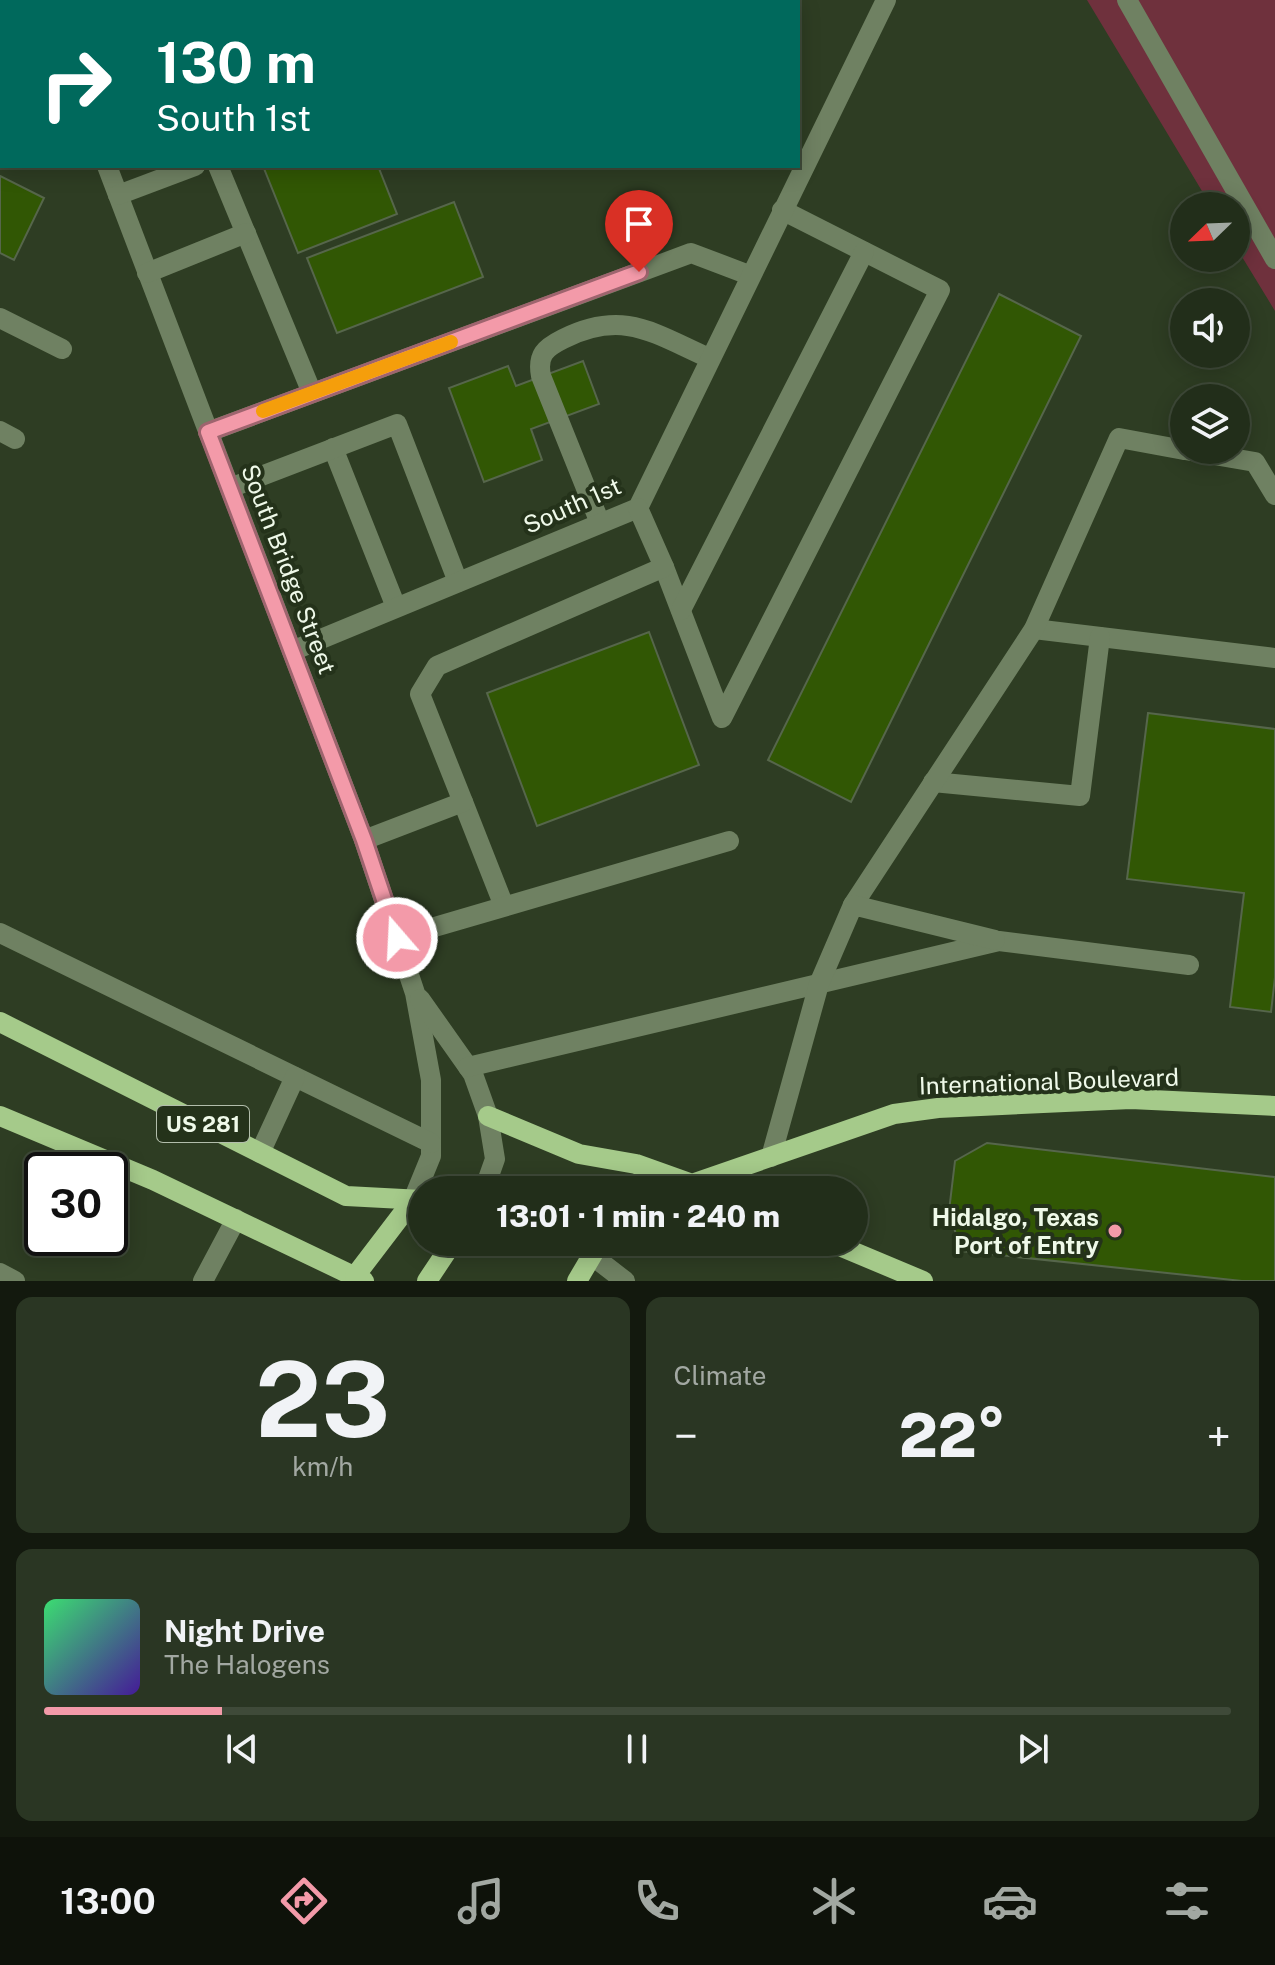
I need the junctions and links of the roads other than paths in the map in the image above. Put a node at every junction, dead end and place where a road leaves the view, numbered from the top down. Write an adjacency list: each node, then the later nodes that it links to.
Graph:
1 (886, 0): 7 (street, South 1st)
2 (1127, 0): 10 (street)
3 (108, 168): 6 (street, South Bridge Street)
4 (190, 168): 6 (street)
5 (219, 168): 8 (street)
6 (118, 195): 11 (street, South Bridge Street)
7 (782, 210): 9 (street); 12 (street, South 1st)
8 (246, 233): 11 (street); 16 (street)
9 (864, 252): 28 (street); 28 (street)
10 (1275, 259)
11 (147, 273): 17 (street, South Bridge Street)
12 (749, 275): 15 (street, South 1st); 16 (street)
13 (0, 318): 14 (street)
14 (62, 349)
15 (709, 358): 23 (street, South 1st); 24 (street)
16 (312, 393): 17 (street)
17 (208, 432): 21 (street, South Bridge Street)
18 (1170, 447): 29 (street)
19 (333, 448): 21 (street); 26 (street); 27 (street)
20 (1250, 461): 22 (street)
21 (230, 488): 31 (street, South Bridge Street)
22 (1275, 495)
23 (638, 508): 24 (street, South 1st); 25 (street)
24 (600, 523): 26 (street, South 1st)
25 (664, 567): 28 (street); 34 (street)
26 (458, 582): 27 (street, South 1st)
27 (396, 607): 31 (street, South 1st)
28 (681, 610)
29 (1034, 629): 30 (street); 33 (street)
30 (1100, 637): 32 (street); 33 (street)
31 (292, 651): 35 (street, South Bridge Street)
32 (1275, 658)
33 (933, 782): 37 (street)
34 (463, 802): 35 (street); 38 (street)
35 (364, 840): 40 (street, South Bridge Street)
36 (729, 841): 38 (street)
37 (853, 905): 41 (street); 43 (street)
38 (504, 906): 40 (street)
39 (0, 933): 47 (street)
40 (397, 938): 44 (street, South Bridge Street)
41 (999, 941): 42 (street); 43 (street)
42 (1189, 965)
43 (819, 984): 46 (street); 53 (street)
44 (415, 993): 46 (street, South Bridge Street); 51 (street, South Bridge Street)
45 (0, 1022): 52 (main road, US 281)
46 (468, 1067): 50 (street, South Bridge Street)
47 (295, 1077): 51 (street); 52 (street)
48 (1275, 1106): 53 (main road, International Boulevard)
49 (0, 1116): 60 (main road)
50 (488, 1116): 55 (street, South Bridge Street); 56 (main road)
51 (431, 1143): 54 (street, South Bridge Street)
52 (260, 1153): 58 (main road, US 281)
53 (771, 1157): 57 (main road, International Boulevard)
54 (425, 1176)
55 (489, 1176)
56 (664, 1176)
57 (722, 1176)
58 (408, 1199)
59 (408, 1213): 66 (main road)
60 (236, 1219): 66 (main road); 69 (street)
61 (444, 1256): 70 (main road)
62 (591, 1256): 71 (main road)
63 (602, 1256): 72 (street)
64 (862, 1256): 67 (main road)
65 (0, 1273): 68 (street)
66 (358, 1279)
67 (917, 1280)
68 (15, 1281)
69 (203, 1281)
70 (427, 1281)
71 (577, 1281)
72 (625, 1281)

